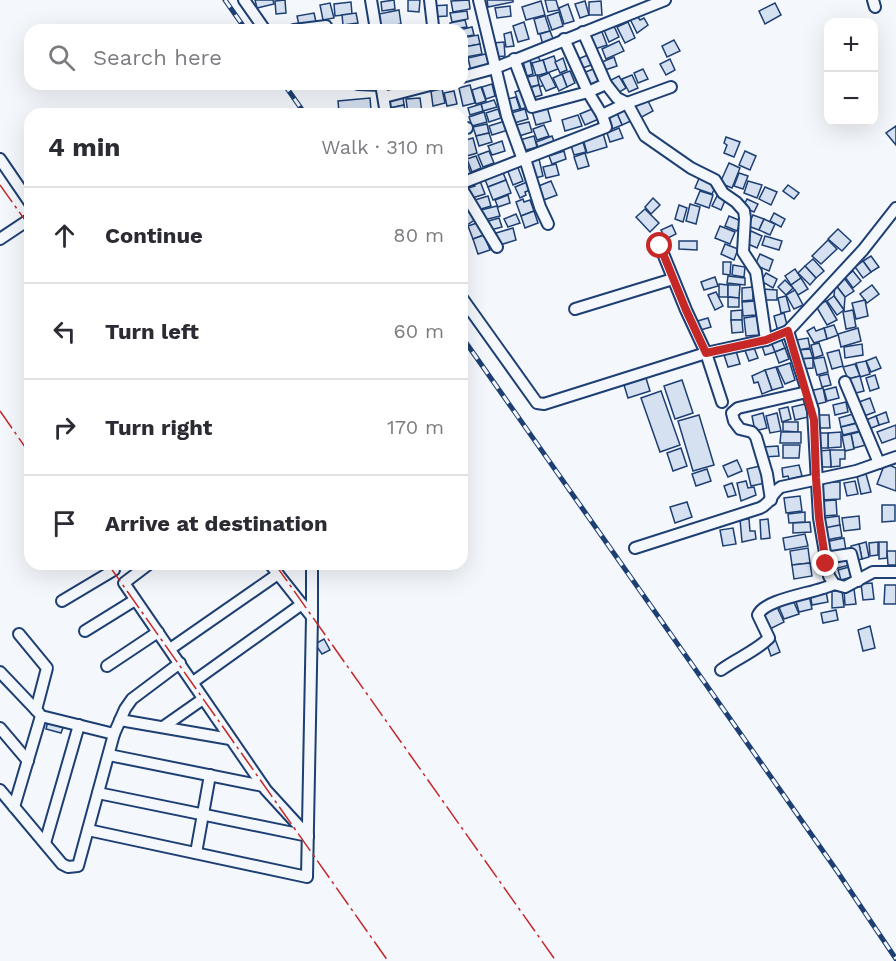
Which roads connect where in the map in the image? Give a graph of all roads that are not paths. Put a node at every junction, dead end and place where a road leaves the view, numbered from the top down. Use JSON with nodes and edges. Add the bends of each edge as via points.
{"nodes":[{"id":1,"x":244,"y":0,"type":"edge"},
{"id":2,"x":371,"y":0,"type":"edge"},
{"id":3,"x":430,"y":0,"type":"edge"},
{"id":4,"x":479,"y":0,"type":"edge"},
{"id":5,"x":665,"y":0,"type":"edge"},
{"id":6,"x":640,"y":5,"type":"edge"},
{"id":7,"x":261,"y":24,"type":"edge"},
{"id":8,"x":375,"y":24,"type":"edge"},
{"id":9,"x":433,"y":24,"type":"edge"},
{"id":10,"x":584,"y":32,"type":"junction"},
{"id":11,"x":564,"y":39,"type":"junction"},
{"id":12,"x":514,"y":59,"type":"junction"},
{"id":13,"x":495,"y":68,"type":"junction"},
{"id":14,"x":468,"y":75,"type":"edge"},
{"id":15,"x":606,"y":84,"type":"junction"},
{"id":16,"x":671,"y":87,"type":"dead end"},
{"id":17,"x":382,"y":90,"type":"edge"},
{"id":18,"x":411,"y":90,"type":"edge"},
{"id":19,"x":588,"y":92,"type":"junction"},
{"id":20,"x":384,"y":97,"type":"junction"},
{"id":21,"x":627,"y":103,"type":"junction"},
{"id":22,"x":385,"y":108,"type":"edge"},
{"id":23,"x":602,"y":115,"type":"junction"},
{"id":24,"x":0,"y":159,"type":"edge"},
{"id":25,"x":524,"y":160,"type":"junction"},
{"id":26,"x":468,"y":181,"type":"edge"},
{"id":27,"x":24,"y":194,"type":"edge"},
{"id":28,"x":468,"y":199,"type":"edge"},
{"id":29,"x":896,"y":208,"type":"edge"},
{"id":30,"x":24,"y":223,"type":"edge"},
{"id":31,"x":548,"y":225,"type":"dead end"},
{"id":32,"x":0,"y":240,"type":"edge"},
{"id":33,"x":660,"y":246,"type":"dead end"},
{"id":34,"x":497,"y":247,"type":"dead end"},
{"id":35,"x":673,"y":279,"type":"junction"},
{"id":36,"x":468,"y":306,"type":"edge"},
{"id":37,"x":575,"y":309,"type":"dead end"},
{"id":38,"x":788,"y":331,"type":"junction"},
{"id":39,"x":766,"y":340,"type":"junction"},
{"id":40,"x":706,"y":353,"type":"junction"},
{"id":41,"x":845,"y":382,"type":"dead end"},
{"id":42,"x":807,"y":392,"type":"junction"},
{"id":43,"x":722,"y":402,"type":"dead end"},
{"id":44,"x":896,"y":457,"type":"edge"},
{"id":45,"x":879,"y":463,"type":"junction"},
{"id":46,"x":816,"y":478,"type":"junction"},
{"id":47,"x":771,"y":501,"type":"junction"},
{"id":48,"x":635,"y":548,"type":"dead end"},
{"id":49,"x":825,"y":558,"type":"junction"},
{"id":50,"x":108,"y":570,"type":"edge"},
{"id":51,"x":114,"y":570,"type":"edge"},
{"id":52,"x":142,"y":570,"type":"edge"},
{"id":53,"x":275,"y":570,"type":"edge"},
{"id":54,"x":312,"y":570,"type":"edge"},
{"id":55,"x":896,"y":572,"type":"edge"},
{"id":56,"x":278,"y":574,"type":"junction"},
{"id":57,"x":858,"y":581,"type":"junction"},
{"id":58,"x":124,"y":584,"type":"junction"},
{"id":59,"x":834,"y":584,"type":"junction"},
{"id":60,"x":135,"y":600,"type":"junction"},
{"id":61,"x":62,"y":601,"type":"dead end"},
{"id":62,"x":302,"y":604,"type":"junction"},
{"id":63,"x":312,"y":617,"type":"junction"},
{"id":64,"x":85,"y":631,"type":"dead end"},
{"id":65,"x":158,"y":632,"type":"junction"},
{"id":66,"x":19,"y":634,"type":"dead end"},
{"id":67,"x":170,"y":649,"type":"junction"},
{"id":68,"x":180,"y":663,"type":"junction"},
{"id":69,"x":107,"y":666,"type":"dead end"},
{"id":70,"x":721,"y":670,"type":"dead end"},
{"id":71,"x":0,"y":672,"type":"edge"},
{"id":72,"x":193,"y":682,"type":"junction"},
{"id":73,"x":203,"y":699,"type":"junction"},
{"id":74,"x":39,"y":713,"type":"junction"},
{"id":75,"x":120,"y":720,"type":"junction"},
{"id":76,"x":79,"y":725,"type":"junction"},
{"id":77,"x":163,"y":727,"type":"junction"},
{"id":78,"x":0,"y":728,"type":"edge"},
{"id":79,"x":114,"y":734,"type":"junction"},
{"id":80,"x":230,"y":739,"type":"junction"},
{"id":81,"x":109,"y":754,"type":"junction"},
{"id":82,"x":28,"y":761,"type":"junction"},
{"id":83,"x":210,"y":775,"type":"junction"},
{"id":84,"x":263,"y":786,"type":"junction"},
{"id":85,"x":0,"y":790,"type":"edge"},
{"id":86,"x":98,"y":793,"type":"junction"},
{"id":87,"x":14,"y":807,"type":"junction"},
{"id":88,"x":203,"y":814,"type":"junction"},
{"id":89,"x":88,"y":830,"type":"junction"},
{"id":90,"x":308,"y":836,"type":"junction"},
{"id":91,"x":45,"y":843,"type":"junction"},
{"id":92,"x":196,"y":853,"type":"junction"}],
"edges":[{"from":1,"to":7,"type":"street"},
{"from":2,"to":8,"type":"street"},
{"from":3,"to":9,"type":"street"},
{"from":4,"to":13,"type":"street"},
{"from":5,"to":6,"type":"street"},
{"from":6,"to":10,"type":"street"},
{"from":10,"to":11,"type":"street"},
{"from":10,"to":15,"type":"street"},
{"from":11,"to":12,"type":"street"},
{"from":11,"to":19,"type":"street"},
{"from":12,"to":13,"type":"street"},
{"from":12,"to":19,"type":"street","via":[[532,107]]},
{"from":13,"to":14,"type":"street"},
{"from":13,"to":25,"type":"street"},
{"from":15,"to":19,"type":"street"},
{"from":15,"to":21,"type":"street","via":[[617,98]]},
{"from":16,"to":21,"type":"street"},
{"from":17,"to":20,"type":"street"},
{"from":18,"to":20,"type":"street"},
{"from":19,"to":23,"type":"street"},
{"from":20,"to":22,"type":"street"},
{"from":21,"to":23,"type":"street"},
{"from":21,"to":39,"type":"street","via":[[645,136],[716,180],[723,193],[744,211],[743,252],[756,272]]},
{"from":23,"to":25,"type":"street","via":[[606,128]]},
{"from":24,"to":27,"type":"street"},
{"from":25,"to":26,"type":"street"},
{"from":25,"to":31,"type":"street"},
{"from":28,"to":34,"type":"street"},
{"from":29,"to":38,"type":"street"},
{"from":30,"to":32,"type":"street"},
{"from":33,"to":35,"type":"street"},
{"from":35,"to":37,"type":"street"},
{"from":35,"to":40,"type":"street"},
{"from":36,"to":40,"type":"street","via":[[540,404]]},
{"from":38,"to":39,"type":"street"},
{"from":38,"to":42,"type":"street"},
{"from":39,"to":40,"type":"street"},
{"from":40,"to":43,"type":"street"},
{"from":41,"to":45,"type":"street"},
{"from":42,"to":46,"type":"street","via":[[814,420]]},
{"from":42,"to":47,"type":"street","via":[[732,412],[740,429],[756,436],[768,474]]},
{"from":44,"to":45,"type":"street"},
{"from":45,"to":46,"type":"street"},
{"from":46,"to":47,"type":"street","via":[[781,487]]},
{"from":46,"to":49,"type":"street"},
{"from":47,"to":48,"type":"street","via":[[760,508]]},
{"from":49,"to":57,"type":"street","via":[[851,554]]},
{"from":49,"to":59,"type":"street"},
{"from":50,"to":61,"type":"street"},
{"from":51,"to":58,"type":"street"},
{"from":52,"to":58,"type":"street"},
{"from":53,"to":56,"type":"street"},
{"from":54,"to":63,"type":"street"},
{"from":55,"to":57,"type":"street","via":[[873,572]]},
{"from":56,"to":62,"type":"street"},
{"from":56,"to":67,"type":"street"},
{"from":57,"to":59,"type":"street","via":[[845,587]]},
{"from":58,"to":60,"type":"street"},
{"from":59,"to":70,"type":"street","via":[[762,608],[758,615],[769,638]]},
{"from":60,"to":64,"type":"street"},
{"from":60,"to":65,"type":"street"},
{"from":62,"to":63,"type":"street"},
{"from":62,"to":72,"type":"street"},
{"from":63,"to":90,"type":"street"},
{"from":65,"to":67,"type":"street"},
{"from":65,"to":69,"type":"street"},
{"from":66,"to":74,"type":"street","via":[[47,668]]},
{"from":67,"to":68,"type":"street"},
{"from":68,"to":72,"type":"street"},
{"from":68,"to":75,"type":"street","via":[[132,699]]},
{"from":71,"to":74,"type":"street"},
{"from":72,"to":73,"type":"street"},
{"from":73,"to":77,"type":"street"},
{"from":73,"to":80,"type":"street"},
{"from":74,"to":76,"type":"street"},
{"from":74,"to":82,"type":"street"},
{"from":75,"to":77,"type":"street"},
{"from":75,"to":79,"type":"street"},
{"from":76,"to":79,"type":"street"},
{"from":76,"to":91,"type":"street"},
{"from":77,"to":80,"type":"street"},
{"from":78,"to":82,"type":"street"},
{"from":79,"to":81,"type":"street"},
{"from":80,"to":84,"type":"street"},
{"from":81,"to":83,"type":"street"},
{"from":81,"to":86,"type":"street"},
{"from":82,"to":87,"type":"street"},
{"from":83,"to":84,"type":"street"},
{"from":83,"to":88,"type":"street"},
{"from":84,"to":90,"type":"street"},
{"from":85,"to":87,"type":"street"},
{"from":86,"to":88,"type":"street"},
{"from":86,"to":89,"type":"street"},
{"from":87,"to":91,"type":"street"},
{"from":88,"to":90,"type":"street"},
{"from":88,"to":92,"type":"street"},
{"from":89,"to":91,"type":"street","via":[[80,861],[73,868],[63,864]]},
{"from":89,"to":92,"type":"street"},
{"from":90,"to":92,"type":"street","via":[[313,878]]}]}
